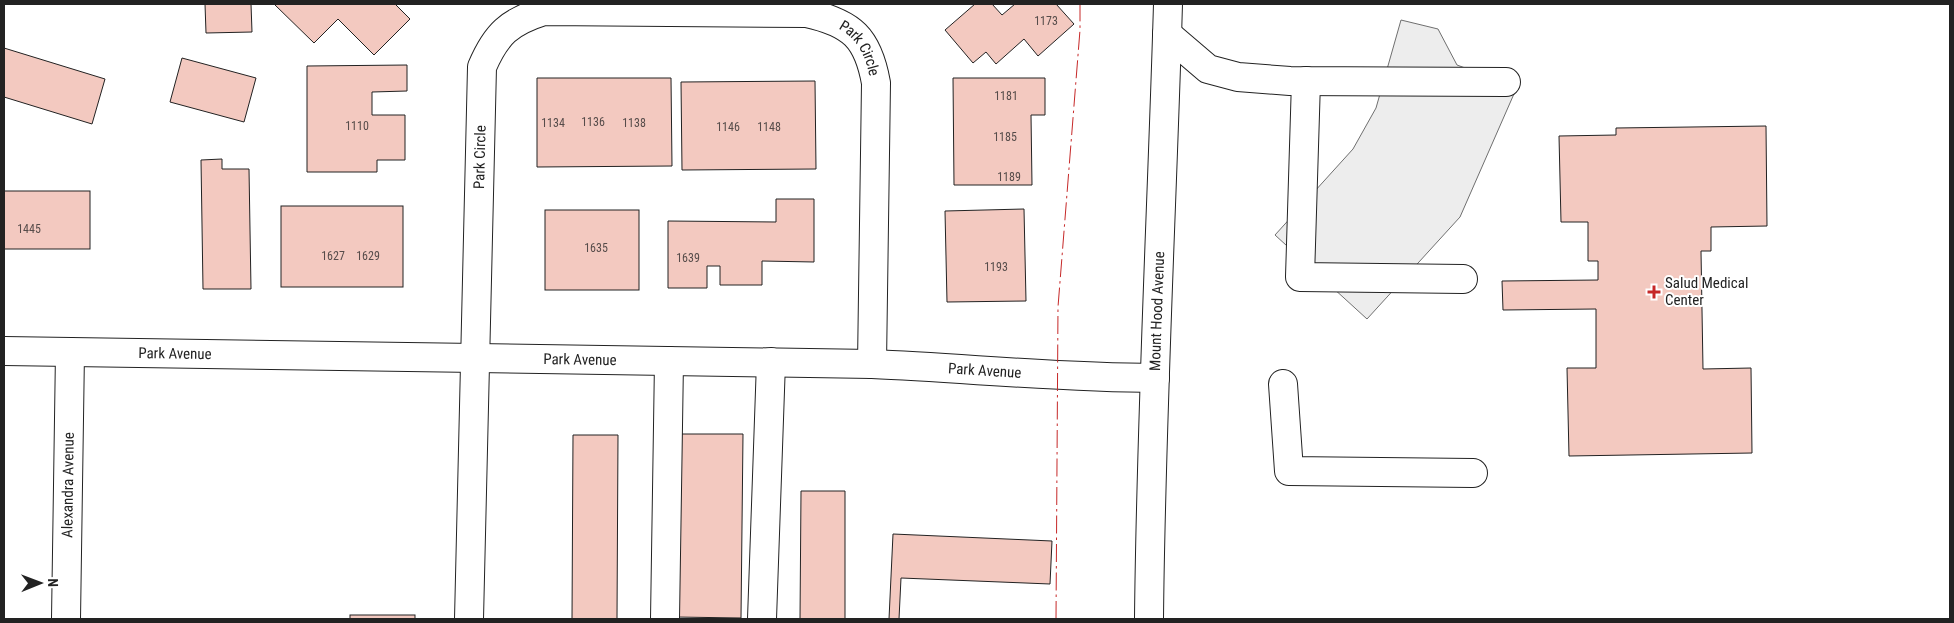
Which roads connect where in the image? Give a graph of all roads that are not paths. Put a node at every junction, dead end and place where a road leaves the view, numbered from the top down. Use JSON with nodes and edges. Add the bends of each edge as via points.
{"nodes":[{"id":1,"x":1168,"y":4,"type":"edge"},
{"id":2,"x":1167,"y":34,"type":"junction"},
{"id":3,"x":1306,"y":81,"type":"junction"},
{"id":4,"x":1506,"y":82,"type":"dead end"},
{"id":5,"x":1463,"y":279,"type":"dead end"},
{"id":6,"x":4,"y":351,"type":"edge"},
{"id":7,"x":70,"y":352,"type":"junction"},
{"id":8,"x":474,"y":358,"type":"junction"},
{"id":9,"x":669,"y":361,"type":"junction"},
{"id":10,"x":770,"y":362,"type":"junction"},
{"id":11,"x":872,"y":364,"type":"junction"},
{"id":12,"x":1155,"y":378,"type":"junction"},
{"id":13,"x":1283,"y":384,"type":"dead end"},
{"id":14,"x":1473,"y":473,"type":"dead end"},
{"id":15,"x":66,"y":619,"type":"edge"},
{"id":16,"x":469,"y":619,"type":"edge"},
{"id":17,"x":665,"y":619,"type":"edge"},
{"id":18,"x":762,"y":619,"type":"edge"},
{"id":19,"x":1149,"y":619,"type":"edge"}],
"edges":[{"from":1,"to":2,"type":"street","name":"Mount Hood Avenue"},
{"from":2,"to":3,"type":"street","via":[[1208,69],[1238,77]]},
{"from":2,"to":12,"type":"street","name":"Mount Hood Avenue"},
{"from":3,"to":4,"type":"street"},
{"from":3,"to":5,"type":"street","via":[[1300,277]]},
{"from":6,"to":7,"type":"street","name":"Park Avenue"},
{"from":7,"to":8,"type":"street","name":"Park Avenue"},
{"from":7,"to":15,"type":"street","name":"Alexandra Avenue"},
{"from":8,"to":9,"type":"street","name":"Park Avenue"},
{"from":8,"to":11,"type":"street","name":"Park Circle","via":[[482,67],[492,44],[506,28],[544,11],[807,13],[831,18],[851,30],[865,45],[872,60],[876,83]]},
{"from":8,"to":16,"type":"street","name":"Park Circle"},
{"from":9,"to":10,"type":"street","name":"Park Avenue"},
{"from":9,"to":17,"type":"street"},
{"from":10,"to":11,"type":"street","name":"Park Avenue"},
{"from":10,"to":18,"type":"street"},
{"from":11,"to":12,"type":"street","name":"Park Avenue","via":[[1092,378]]},
{"from":12,"to":19,"type":"street","name":"Mount Hood Avenue"},
{"from":13,"to":14,"type":"street","via":[[1289,470]]}]}
